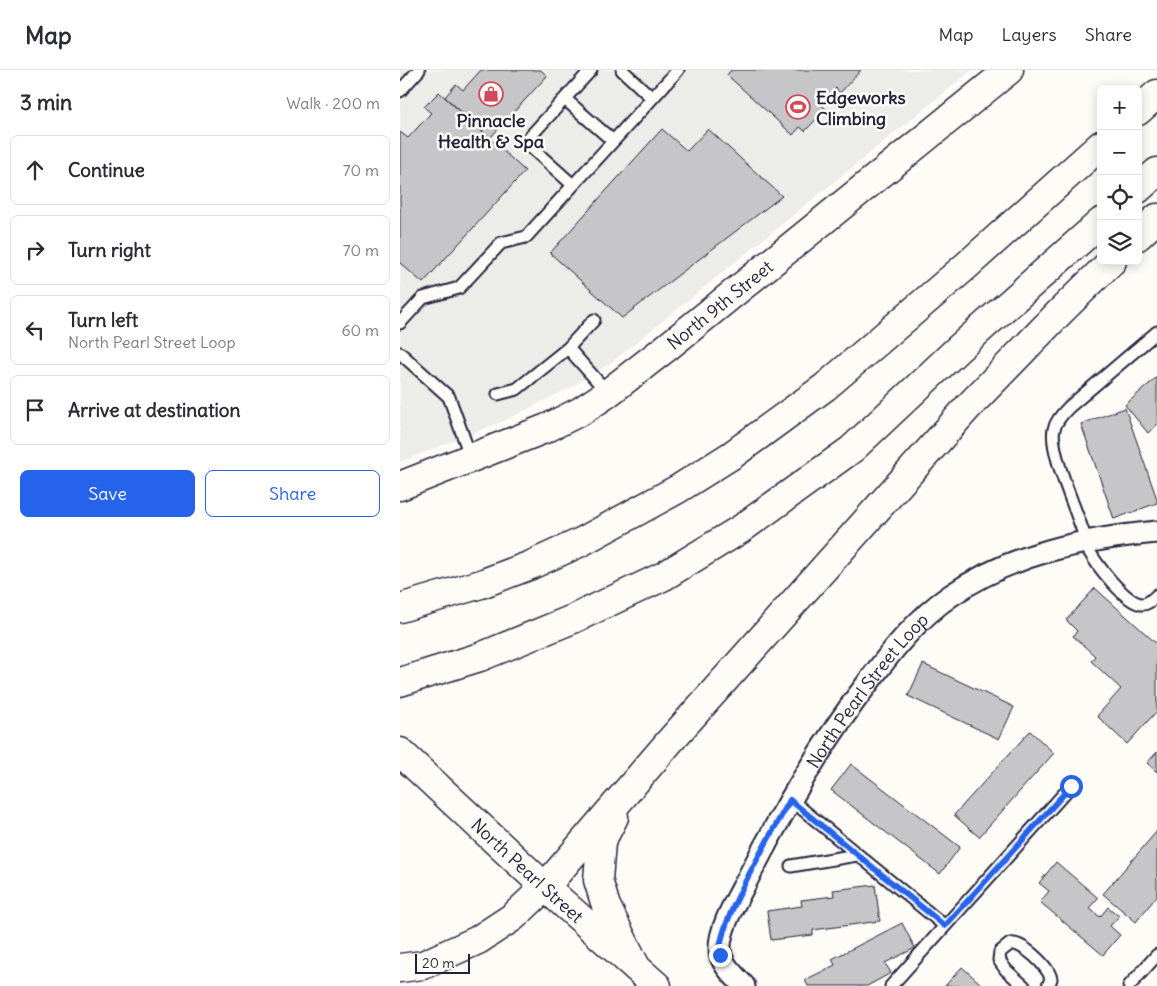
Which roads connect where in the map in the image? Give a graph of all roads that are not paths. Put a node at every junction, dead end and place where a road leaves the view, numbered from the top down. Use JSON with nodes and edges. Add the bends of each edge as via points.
{"nodes":[{"id":1,"x":419,"y":70,"type":"edge"},
{"id":2,"x":592,"y":70,"type":"edge"},
{"id":3,"x":622,"y":70,"type":"edge"},
{"id":4,"x":678,"y":70,"type":"edge"},
{"id":5,"x":1009,"y":70,"type":"edge"},
{"id":6,"x":400,"y":91,"type":"edge"},
{"id":7,"x":1157,"y":94,"type":"edge"},
{"id":8,"x":652,"y":98,"type":"junction"},
{"id":9,"x":565,"y":100,"type":"junction"},
{"id":10,"x":1142,"y":107,"type":"edge"},
{"id":11,"x":613,"y":141,"type":"junction"},
{"id":12,"x":1097,"y":149,"type":"edge"},
{"id":13,"x":1157,"y":172,"type":"edge"},
{"id":14,"x":573,"y":185,"type":"junction"},
{"id":15,"x":1142,"y":185,"type":"edge"},
{"id":16,"x":1157,"y":218,"type":"edge"},
{"id":17,"x":1097,"y":226,"type":"edge"},
{"id":18,"x":1142,"y":232,"type":"edge"},
{"id":19,"x":1108,"y":265,"type":"edge"},
{"id":20,"x":594,"y":320,"type":"dead end"},
{"id":21,"x":400,"y":323,"type":"edge"},
{"id":22,"x":1157,"y":332,"type":"edge"},
{"id":23,"x":568,"y":348,"type":"junction"},
{"id":24,"x":400,"y":354,"type":"edge"},
{"id":25,"x":498,"y":394,"type":"dead end"},
{"id":26,"x":608,"y":394,"type":"junction"},
{"id":27,"x":471,"y":458,"type":"junction"},
{"id":28,"x":400,"y":486,"type":"edge"},
{"id":29,"x":1157,"y":532,"type":"edge"},
{"id":30,"x":1087,"y":541,"type":"junction"},
{"id":31,"x":1157,"y":595,"type":"edge"},
{"id":32,"x":400,"y":608,"type":"edge"},
{"id":33,"x":400,"y":682,"type":"edge"},
{"id":34,"x":400,"y":752,"type":"edge"},
{"id":35,"x":1071,"y":786,"type":"dead end"},
{"id":36,"x":626,"y":792,"type":"junction"},
{"id":37,"x":790,"y":800,"type":"junction"},
{"id":38,"x":858,"y":854,"type":"junction"},
{"id":39,"x":791,"y":866,"type":"dead end"},
{"id":40,"x":544,"y":887,"type":"junction"},
{"id":41,"x":945,"y":926,"type":"junction"},
{"id":42,"x":1157,"y":955,"type":"edge"},
{"id":43,"x":636,"y":967,"type":"junction"},
{"id":44,"x":400,"y":968,"type":"edge"},
{"id":45,"x":657,"y":986,"type":"edge"},
{"id":46,"x":744,"y":986,"type":"edge"},
{"id":47,"x":891,"y":986,"type":"edge"},
{"id":48,"x":1024,"y":986,"type":"edge"},
{"id":49,"x":1048,"y":986,"type":"edge"},
{"id":50,"x":1128,"y":986,"type":"edge"}],
"edges":[{"from":1,"to":6,"type":"lane"},
{"from":2,"to":9,"type":"lane"},
{"from":3,"to":8,"type":"lane"},
{"from":4,"to":8,"type":"lane"},
{"from":5,"to":26,"type":"main road","name":"North 9th Street"},
{"from":7,"to":10,"type":"main road"},
{"from":8,"to":11,"type":"lane"},
{"from":9,"to":11,"type":"lane"},
{"from":9,"to":14,"type":"lane","via":[[526,142]]},
{"from":11,"to":14,"type":"lane"},
{"from":12,"to":32,"type":"main road","via":[[840,375],[732,455],[678,489],[581,542],[481,584]]},
{"from":13,"to":15,"type":"main road"},
{"from":14,"to":21,"type":"lane","via":[[526,237],[501,243],[459,288],[422,298]]},
{"from":16,"to":18,"type":"main road"},
{"from":17,"to":33,"type":"main road","via":[[852,448],[741,529],[664,576],[573,619],[480,657]]},
{"from":19,"to":36,"type":"main road","via":[[968,407]]},
{"from":20,"to":23,"type":"lane"},
{"from":22,"to":30,"type":"lane","via":[[1069,407],[1054,429],[1058,461]]},
{"from":23,"to":25,"type":"lane","via":[[517,390]]},
{"from":23,"to":26,"type":"lane"},
{"from":24,"to":27,"type":"lane","via":[[449,398]]},
{"from":26,"to":27,"type":"main road","name":"North 9th Street","via":[[547,428]]},
{"from":27,"to":28,"type":"main road","name":"North 9th Street"},
{"from":29,"to":30,"type":"street","name":"North Pearl Street Loop"},
{"from":30,"to":31,"type":"lane","via":[[1089,551],[1102,570],[1126,595],[1141,604]]},
{"from":30,"to":37,"type":"street","name":"North Pearl Street Loop","via":[[1057,547],[998,568],[929,612],[886,658],[858,695]]},
{"from":34,"to":40,"type":"main road","name":"North Pearl Street"},
{"from":35,"to":41,"type":"lane"},
{"from":36,"to":40,"type":"main road"},
{"from":36,"to":43,"type":"main road","via":[[601,842],[598,880],[606,906]]},
{"from":37,"to":38,"type":"lane"},
{"from":37,"to":46,"type":"street","name":"North Pearl Street Loop","via":[[721,938],[722,958]]},
{"from":38,"to":39,"type":"lane"},
{"from":38,"to":41,"type":"lane"},
{"from":40,"to":43,"type":"main road","name":"North Pearl Street"},
{"from":40,"to":44,"type":"main road","via":[[513,917],[478,940],[423,965]]},
{"from":41,"to":47,"type":"lane"},
{"from":42,"to":50,"type":"lane"},
{"from":43,"to":45,"type":"main road","name":"North Pearl Street"},
{"from":48,"to":49,"type":"lane","via":[[999,960],[1000,952],[1010,944],[1020,945],[1046,967],[1051,979]]}]}
